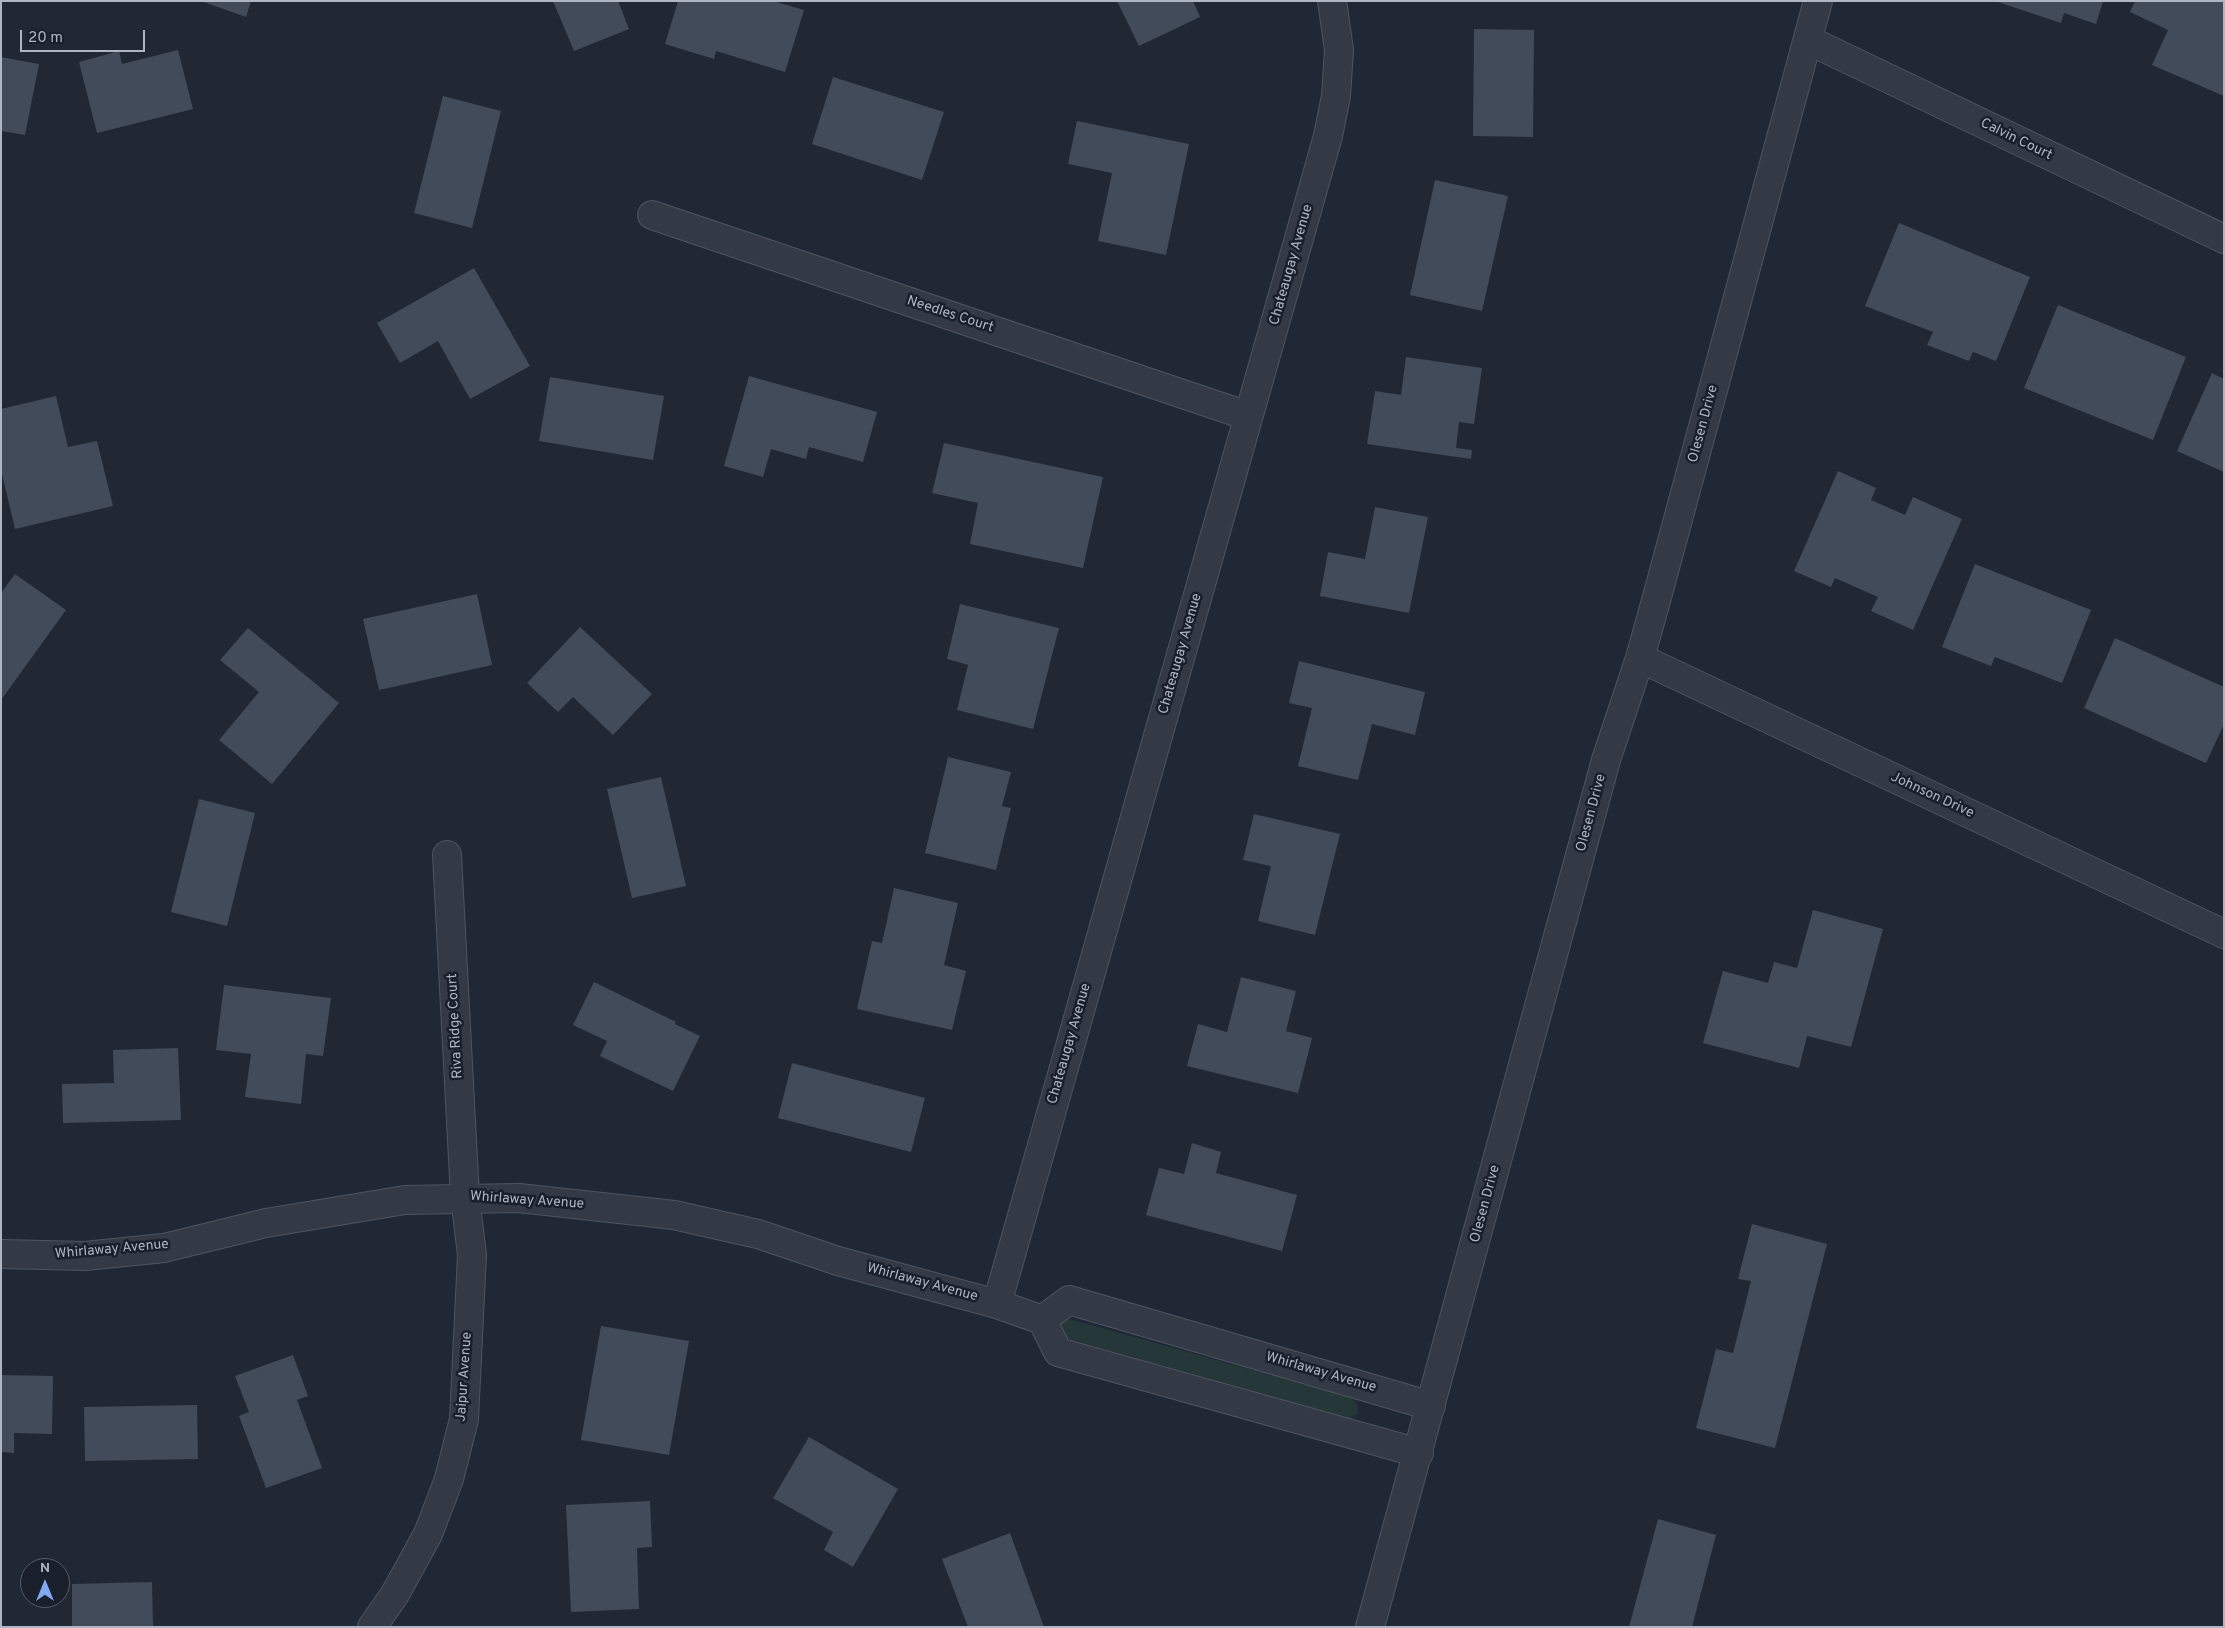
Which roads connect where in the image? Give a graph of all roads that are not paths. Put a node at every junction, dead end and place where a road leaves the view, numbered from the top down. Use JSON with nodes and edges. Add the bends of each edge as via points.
{"nodes":[{"id":1,"x":1332,"y":1,"type":"edge"},
{"id":2,"x":1818,"y":1,"type":"edge"},
{"id":3,"x":1808,"y":40,"type":"junction"},
{"id":4,"x":652,"y":215,"type":"dead end"},
{"id":5,"x":2224,"y":239,"type":"edge"},
{"id":6,"x":1248,"y":416,"type":"junction"},
{"id":7,"x":1640,"y":658,"type":"junction"},
{"id":8,"x":447,"y":855,"type":"dead end"},
{"id":9,"x":2224,"y":934,"type":"edge"},
{"id":10,"x":465,"y":1197,"type":"junction"},
{"id":11,"x":1,"y":1254,"type":"edge"},
{"id":12,"x":997,"y":1304,"type":"junction"},
{"id":13,"x":1042,"y":1320,"type":"junction"},
{"id":14,"x":1431,"y":1406,"type":"junction"},
{"id":15,"x":1419,"y":1453,"type":"junction"},
{"id":16,"x":372,"y":1627,"type":"edge"},
{"id":17,"x":1370,"y":1627,"type":"edge"}],
"edges":[{"from":1,"to":6,"type":"street","name":"Chateaugay Avenue","via":[[1339,50],[1330,128]]},
{"from":2,"to":3,"type":"street","name":"Olesen Drive"},
{"from":3,"to":5,"type":"street","name":"Calvin Court"},
{"from":3,"to":7,"type":"street","name":"Olesen Drive"},
{"from":4,"to":6,"type":"street","name":"Needles Court"},
{"from":6,"to":12,"type":"street","name":"Chateaugay Avenue"},
{"from":7,"to":9,"type":"street","name":"Johnson Drive"},
{"from":7,"to":14,"type":"street","name":"Olesen Drive","via":[[1606,760]]},
{"from":8,"to":10,"type":"street","name":"Riva Ridge Court"},
{"from":10,"to":11,"type":"street","name":"Whirlaway Avenue","via":[[405,1200],[275,1222],[164,1248],[86,1256]]},
{"from":10,"to":12,"type":"street","name":"Whirlaway Avenue","via":[[519,1198],[674,1215],[758,1234]]},
{"from":10,"to":16,"type":"street","name":"Jaipur Avenue","via":[[472,1272],[464,1419],[449,1479],[428,1534],[395,1594]]},
{"from":12,"to":13,"type":"street","name":"Whirlaway Avenue"},
{"from":13,"to":14,"type":"street","name":"Whirlaway Avenue","via":[[1069,1300]]},
{"from":13,"to":15,"type":"street","via":[[1058,1352]]},
{"from":14,"to":15,"type":"street","name":"Olesen Drive"},
{"from":15,"to":17,"type":"street","name":"Olesen Drive"}]}
